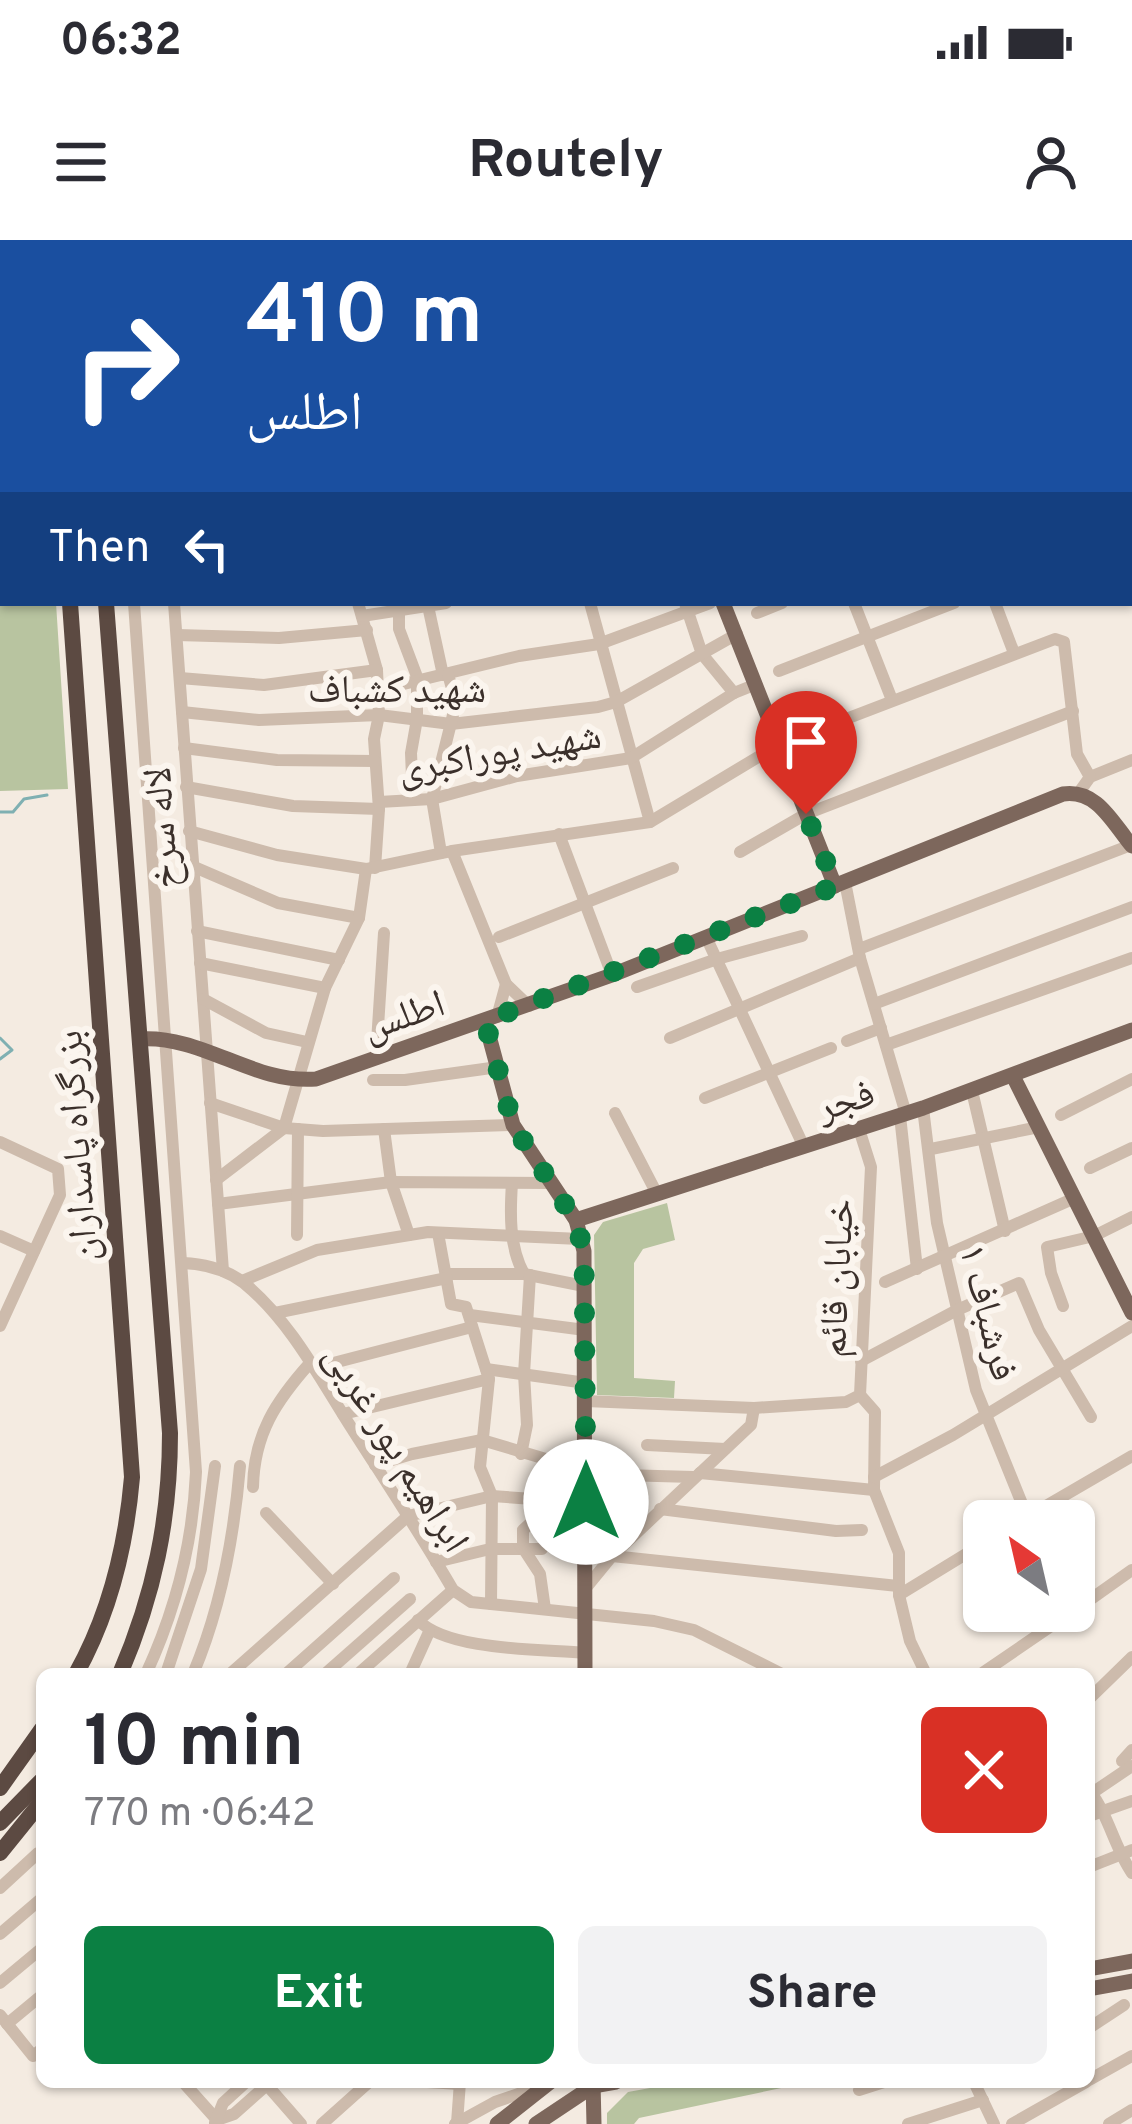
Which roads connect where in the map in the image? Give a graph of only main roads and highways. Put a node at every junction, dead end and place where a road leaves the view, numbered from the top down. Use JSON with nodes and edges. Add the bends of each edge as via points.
{"nodes":[{"id":1,"x":70,"y":606,"type":"edge"},
{"id":2,"x":106,"y":606,"type":"edge"},
{"id":3,"x":724,"y":606,"type":"edge"},
{"id":4,"x":1131,"y":846,"type":"edge"},
{"id":5,"x":840,"y":884,"type":"junction"},
{"id":6,"x":491,"y":1019,"type":"junction"},
{"id":7,"x":1132,"y":1030,"type":"edge"},
{"id":8,"x":140,"y":1039,"type":"junction"},
{"id":9,"x":1013,"y":1076,"type":"junction"},
{"id":10,"x":575,"y":1220,"type":"junction"},
{"id":11,"x":1132,"y":1313,"type":"edge"},
{"id":12,"x":79,"y":1668,"type":"edge"},
{"id":13,"x":122,"y":1668,"type":"edge"},
{"id":14,"x":585,"y":1668,"type":"edge"},
{"id":15,"x":36,"y":1733,"type":"edge"},
{"id":16,"x":36,"y":1736,"type":"edge"},
{"id":17,"x":0,"y":1770,"type":"edge"},
{"id":18,"x":36,"y":1776,"type":"edge"},
{"id":19,"x":36,"y":1786,"type":"edge"},
{"id":20,"x":0,"y":1788,"type":"edge"},
{"id":21,"x":36,"y":1809,"type":"edge"},
{"id":22,"x":0,"y":1810,"type":"edge"},
{"id":23,"x":0,"y":1823,"type":"edge"},
{"id":24,"x":0,"y":1853,"type":"edge"},
{"id":25,"x":1132,"y":1961,"type":"edge"},
{"id":26,"x":1095,"y":1968,"type":"edge"},
{"id":27,"x":1132,"y":1981,"type":"edge"},
{"id":28,"x":1095,"y":1988,"type":"edge"},
{"id":29,"x":541,"y":2088,"type":"edge"},
{"id":30,"x":587,"y":2088,"type":"edge"},
{"id":31,"x":593,"y":2088,"type":"edge"},
{"id":32,"x":497,"y":2124,"type":"edge"},
{"id":33,"x":536,"y":2124,"type":"edge"},
{"id":34,"x":594,"y":2124,"type":"edge"}],
"edges":[{"from":1,"to":12,"type":"highway","name":"بزرگراه پاسداران","via":[[132,1477],[111,1594]]},
{"from":2,"to":8,"type":"highway","name":"بزرگراه پاسداران"},
{"from":3,"to":5,"type":"main road"},
{"from":4,"to":5,"type":"main road","name":"اطلس","via":[[1085,784]]},
{"from":5,"to":6,"type":"main road","name":"اطلس"},
{"from":6,"to":8,"type":"main road","name":"اطلس","via":[[297,1080],[166,1037]]},
{"from":6,"to":10,"type":"main road","via":[[513,1125]]},
{"from":7,"to":9,"type":"main road","name":"فجر"},
{"from":8,"to":13,"type":"highway","name":"بزرگراه پاسداران","via":[[170,1486],[151,1592]]},
{"from":9,"to":10,"type":"main road","name":"فجر"},
{"from":9,"to":11,"type":"main road"},
{"from":10,"to":14,"type":"main road","via":[[585,1330]]},
{"from":15,"to":17,"type":"highway"},
{"from":16,"to":20,"type":"highway"},
{"from":18,"to":22,"type":"highway"},
{"from":19,"to":23,"type":"highway"},
{"from":21,"to":24,"type":"highway"},
{"from":25,"to":26,"type":"main road"},
{"from":27,"to":28,"type":"main road"},
{"from":29,"to":32,"type":"main road"},
{"from":30,"to":33,"type":"main road"},
{"from":31,"to":34,"type":"main road"}]}
